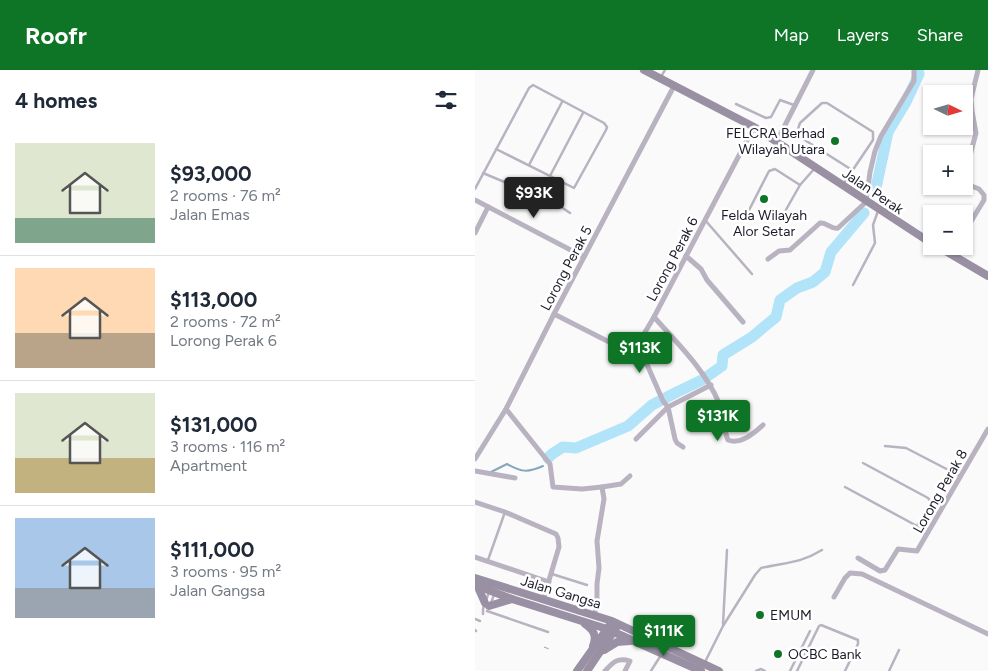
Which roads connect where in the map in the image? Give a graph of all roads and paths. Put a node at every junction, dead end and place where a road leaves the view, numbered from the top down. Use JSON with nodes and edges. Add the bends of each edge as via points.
{"nodes":[{"id":1,"x":644,"y":70,"type":"edge"},
{"id":2,"x":665,"y":70,"type":"edge"},
{"id":3,"x":813,"y":70,"type":"edge"},
{"id":4,"x":914,"y":70,"type":"edge"},
{"id":5,"x":978,"y":70,"type":"edge"},
{"id":6,"x":660,"y":79,"type":"junction"},
{"id":7,"x":674,"y":86,"type":"junction"},
{"id":8,"x":562,"y":102,"type":"junction"},
{"id":9,"x":736,"y":104,"type":"dead end"},
{"id":10,"x":795,"y":106,"type":"junction"},
{"id":11,"x":583,"y":114,"type":"junction"},
{"id":12,"x":754,"y":127,"type":"junction"},
{"id":13,"x":777,"y":141,"type":"junction"},
{"id":14,"x":973,"y":145,"type":"edge"},
{"id":15,"x":496,"y":149,"type":"junction"},
{"id":16,"x":529,"y":165,"type":"junction"},
{"id":17,"x":816,"y":167,"type":"junction"},
{"id":18,"x":852,"y":170,"type":"junction"},
{"id":19,"x":483,"y":173,"type":"junction"},
{"id":20,"x":550,"y":176,"type":"junction"},
{"id":21,"x":801,"y":185,"type":"junction"},
{"id":22,"x":842,"y":185,"type":"junction"},
{"id":23,"x":973,"y":187,"type":"edge"},
{"id":24,"x":475,"y":189,"type":"edge"},
{"id":25,"x":475,"y":200,"type":"edge"},
{"id":26,"x":866,"y":202,"type":"junction"},
{"id":27,"x":488,"y":207,"type":"junction"},
{"id":28,"x":878,"y":210,"type":"junction"},
{"id":29,"x":570,"y":213,"type":"dead end"},
{"id":30,"x":783,"y":216,"type":"dead end"},
{"id":31,"x":973,"y":218,"type":"edge"},
{"id":32,"x":705,"y":220,"type":"junction"},
{"id":33,"x":744,"y":220,"type":"dead end"},
{"id":34,"x":475,"y":233,"type":"edge"},
{"id":35,"x":923,"y":238,"type":"edge"},
{"id":36,"x":953,"y":255,"type":"edge"},
{"id":37,"x":687,"y":256,"type":"junction"},
{"id":38,"x":584,"y":257,"type":"junction"},
{"id":39,"x":768,"y":259,"type":"dead end"},
{"id":40,"x":752,"y":274,"type":"dead end"},
{"id":41,"x":988,"y":276,"type":"edge"},
{"id":42,"x":853,"y":285,"type":"dead end"},
{"id":43,"x":554,"y":314,"type":"junction"},
{"id":44,"x":654,"y":317,"type":"junction"},
{"id":45,"x":743,"y":322,"type":"dead end"},
{"id":46,"x":638,"y":344,"type":"junction"},
{"id":47,"x":711,"y":385,"type":"junction"},
{"id":48,"x":668,"y":407,"type":"junction"},
{"id":49,"x":506,"y":409,"type":"junction"},
{"id":50,"x":763,"y":425,"type":"dead end"},
{"id":51,"x":988,"y":429,"type":"edge"},
{"id":52,"x":636,"y":439,"type":"dead end"},
{"id":53,"x":885,"y":446,"type":"dead end"},
{"id":54,"x":683,"y":447,"type":"dead end"},
{"id":55,"x":475,"y":459,"type":"edge"},
{"id":56,"x":863,"y":463,"type":"dead end"},
{"id":57,"x":475,"y":471,"type":"edge"},
{"id":58,"x":630,"y":476,"type":"dead end"},
{"id":59,"x":961,"y":476,"type":"junction"},
{"id":60,"x":515,"y":478,"type":"dead end"},
{"id":61,"x":602,"y":487,"type":"junction"},
{"id":62,"x":845,"y":487,"type":"dead end"},
{"id":63,"x":475,"y":502,"type":"edge"},
{"id":64,"x":505,"y":512,"type":"junction"},
{"id":65,"x":917,"y":526,"type":"junction"},
{"id":66,"x":926,"y":537,"type":"junction"},
{"id":67,"x":727,"y":550,"type":"dead end"},
{"id":68,"x":822,"y":550,"type":"dead end"},
{"id":69,"x":475,"y":557,"type":"edge"},
{"id":70,"x":858,"y":558,"type":"dead end"},
{"id":71,"x":488,"y":562,"type":"junction"},
{"id":72,"x":552,"y":574,"type":"junction"},
{"id":73,"x":549,"y":582,"type":"junction"},
{"id":74,"x":476,"y":583,"type":"edge"},
{"id":75,"x":587,"y":585,"type":"dead end"},
{"id":76,"x":494,"y":588,"type":"junction"},
{"id":77,"x":834,"y":597,"type":"dead end"},
{"id":78,"x":512,"y":599,"type":"junction"},
{"id":79,"x":543,"y":600,"type":"junction"},
{"id":80,"x":487,"y":607,"type":"junction"},
{"id":81,"x":594,"y":615,"type":"junction"},
{"id":82,"x":475,"y":619,"type":"edge"},
{"id":83,"x":480,"y":621,"type":"dead end"},
{"id":84,"x":582,"y":621,"type":"junction"},
{"id":85,"x":615,"y":623,"type":"junction"},
{"id":86,"x":723,"y":626,"type":"junction"},
{"id":87,"x":810,"y":630,"type":"dead end"},
{"id":88,"x":610,"y":631,"type":"junction"},
{"id":89,"x":547,"y":632,"type":"dead end"},
{"id":90,"x":988,"y":634,"type":"edge"},
{"id":91,"x":632,"y":640,"type":"junction"},
{"id":92,"x":544,"y":647,"type":"dead end"},
{"id":93,"x":549,"y":649,"type":"dead end"},
{"id":94,"x":899,"y":650,"type":"dead end"},
{"id":95,"x":595,"y":653,"type":"junction"},
{"id":96,"x":662,"y":654,"type":"junction"},
{"id":97,"x":703,"y":667,"type":"edge"},
{"id":98,"x":577,"y":671,"type":"edge"},
{"id":99,"x":587,"y":671,"type":"edge"},
{"id":100,"x":605,"y":671,"type":"edge"},
{"id":101,"x":625,"y":671,"type":"edge"},
{"id":102,"x":652,"y":671,"type":"edge"},
{"id":103,"x":719,"y":671,"type":"edge"},
{"id":104,"x":756,"y":671,"type":"edge"},
{"id":105,"x":765,"y":671,"type":"edge"},
{"id":106,"x":790,"y":671,"type":"edge"},
{"id":107,"x":797,"y":671,"type":"edge"},
{"id":108,"x":845,"y":671,"type":"edge"},
{"id":109,"x":889,"y":671,"type":"edge"}],
"edges":[{"from":1,"to":6,"type":"main road","name":"Jalan Perak"},
{"from":2,"to":6,"type":"lane"},
{"from":3,"to":10,"type":"street"},
{"from":4,"to":26,"type":"street","via":[[913,81],[875,151]]},
{"from":5,"to":14,"type":"street","via":[[971,99],[976,133]]},
{"from":6,"to":7,"type":"main road","name":"Jalan Perak"},
{"from":7,"to":12,"type":"main road","name":"Jalan Perak"},
{"from":7,"to":38,"type":"street","name":"Lorong Perak 5"},
{"from":8,"to":11,"type":"lane"},
{"from":8,"to":15,"type":"lane","via":[[533,85]]},
{"from":8,"to":16,"type":"lane"},
{"from":9,"to":10,"type":"lane","via":[[766,118],[771,117],[780,100]]},
{"from":10,"to":13,"type":"street"},
{"from":11,"to":20,"type":"lane"},
{"from":11,"to":20,"type":"lane","via":[[604,124],[606,130],[574,188]]},
{"from":12,"to":13,"type":"main road","name":"Jalan Perak"},
{"from":12,"to":32,"type":"street","name":"Lorong Perak 6"},
{"from":13,"to":17,"type":"main road","name":"Jalan Perak"},
{"from":15,"to":16,"type":"lane"},
{"from":15,"to":19,"type":"lane"},
{"from":16,"to":20,"type":"lane"},
{"from":17,"to":21,"type":"lane"},
{"from":17,"to":22,"type":"main road","name":"Jalan Perak"},
{"from":18,"to":18,"type":"lane","via":[[873,140],[873,132],[822,103],[800,123],[797,132]]},
{"from":18,"to":22,"type":"lane"},
{"from":19,"to":24,"type":"lane"},
{"from":19,"to":29,"type":"lane","via":[[557,204]]},
{"from":21,"to":30,"type":"lane"},
{"from":21,"to":33,"type":"lane","via":[[775,170],[769,171]]},
{"from":22,"to":26,"type":"main road","name":"Jalan Perak"},
{"from":23,"to":31,"type":"street","via":[[983,192],[984,200]]},
{"from":25,"to":27,"type":"street"},
{"from":26,"to":28,"type":"main road","name":"Jalan Perak"},
{"from":26,"to":39,"type":"street","via":[[838,228],[820,223],[790,250]]},
{"from":27,"to":34,"type":"street"},
{"from":27,"to":38,"type":"street"},
{"from":28,"to":35,"type":"main road","name":"Jalan Perak"},
{"from":28,"to":42,"type":"lane","via":[[873,225],[875,243]]},
{"from":32,"to":37,"type":"street","name":"Lorong Perak 6"},
{"from":32,"to":40,"type":"lane"},
{"from":36,"to":41,"type":"main road"},
{"from":37,"to":44,"type":"street","name":"Lorong Perak 6"},
{"from":37,"to":45,"type":"street"},
{"from":38,"to":43,"type":"street","name":"Lorong Perak 5"},
{"from":43,"to":46,"type":"street","via":[[621,348],[631,349]]},
{"from":43,"to":49,"type":"street","name":"Lorong Perak 5"},
{"from":44,"to":46,"type":"street","name":"Lorong Perak 6"},
{"from":44,"to":47,"type":"street"},
{"from":46,"to":48,"type":"street"},
{"from":47,"to":48,"type":"street"},
{"from":47,"to":50,"type":"street","via":[[722,410],[728,440],[734,442],[748,437]]},
{"from":48,"to":52,"type":"street"},
{"from":48,"to":54,"type":"street","via":[[675,439]]},
{"from":49,"to":55,"type":"street","name":"Lorong Perak 5"},
{"from":49,"to":61,"type":"street","via":[[550,464],[553,488]]},
{"from":51,"to":59,"type":"street","name":"Lorong Perak 8"},
{"from":53,"to":59,"type":"lane","via":[[906,448]]},
{"from":56,"to":65,"type":"lane","via":[[929,498],[931,505]]},
{"from":57,"to":60,"type":"street"},
{"from":58,"to":61,"type":"street","via":[[621,484]]},
{"from":59,"to":66,"type":"street","name":"Lorong Perak 8"},
{"from":61,"to":81,"type":"street","via":[[604,499],[597,541],[599,568]]},
{"from":62,"to":65,"type":"lane"},
{"from":63,"to":64,"type":"street"},
{"from":64,"to":71,"type":"lane"},
{"from":64,"to":72,"type":"street","via":[[556,534],[559,547]]},
{"from":65,"to":66,"type":"lane"},
{"from":66,"to":70,"type":"street","name":"Lorong Perak 8","via":[[917,551],[898,549],[885,570],[876,569]]},
{"from":67,"to":86,"type":"lane"},
{"from":68,"to":86,"type":"lane","via":[[792,563],[761,568]]},
{"from":69,"to":71,"type":"street"},
{"from":71,"to":73,"type":"street"},
{"from":72,"to":73,"type":"street"},
{"from":72,"to":75,"type":"lane"},
{"from":73,"to":79,"type":"street"},
{"from":74,"to":76,"type":"main road","name":"Jalan Gangsa"},
{"from":74,"to":80,"type":"main road"},
{"from":76,"to":78,"type":"main road","name":"Jalan Gangsa"},
{"from":76,"to":79,"type":"main road","name":"Jalan Gangsa"},
{"from":76,"to":80,"type":"lane"},
{"from":76,"to":80,"type":"lane"},
{"from":77,"to":90,"type":"street","via":[[850,573],[862,574]]},
{"from":78,"to":80,"type":"main road"},
{"from":78,"to":84,"type":"main road","name":"Jalan Gangsa"},
{"from":79,"to":81,"type":"main road","name":"Jalan Gangsa"},
{"from":80,"to":89,"type":"lane"},
{"from":81,"to":85,"type":"main road","name":"Jalan Gangsa"},
{"from":82,"to":83,"type":"lane"},
{"from":84,"to":88,"type":"main road","name":"Jalan Gangsa"},
{"from":84,"to":95,"type":"main road","via":[[594,633]]},
{"from":85,"to":88,"type":"main road"},
{"from":85,"to":97,"type":"main road","name":"Jalan Gangsa"},
{"from":86,"to":97,"type":"lane"},
{"from":87,"to":106,"type":"lane"},
{"from":88,"to":91,"type":"main road","name":"Jalan Gangsa"},
{"from":88,"to":95,"type":"main road"},
{"from":91,"to":95,"type":"main road","via":[[617,642]]},
{"from":91,"to":96,"type":"main road","name":"Jalan Gangsa"},
{"from":92,"to":93,"type":"path"},
{"from":94,"to":109,"type":"lane"},
{"from":95,"to":98,"type":"main road"},
{"from":95,"to":99,"type":"main road"},
{"from":96,"to":97,"type":"main road","name":"Jalan Gangsa"},
{"from":96,"to":102,"type":"lane"},
{"from":97,"to":103,"type":"main road","name":"Jalan Gangsa"},
{"from":100,"to":101,"type":"street","via":[[621,659],[630,661]]},
{"from":104,"to":105,"type":"lane"},
{"from":107,"to":108,"type":"lane","via":[[821,625],[858,640]]}]}
